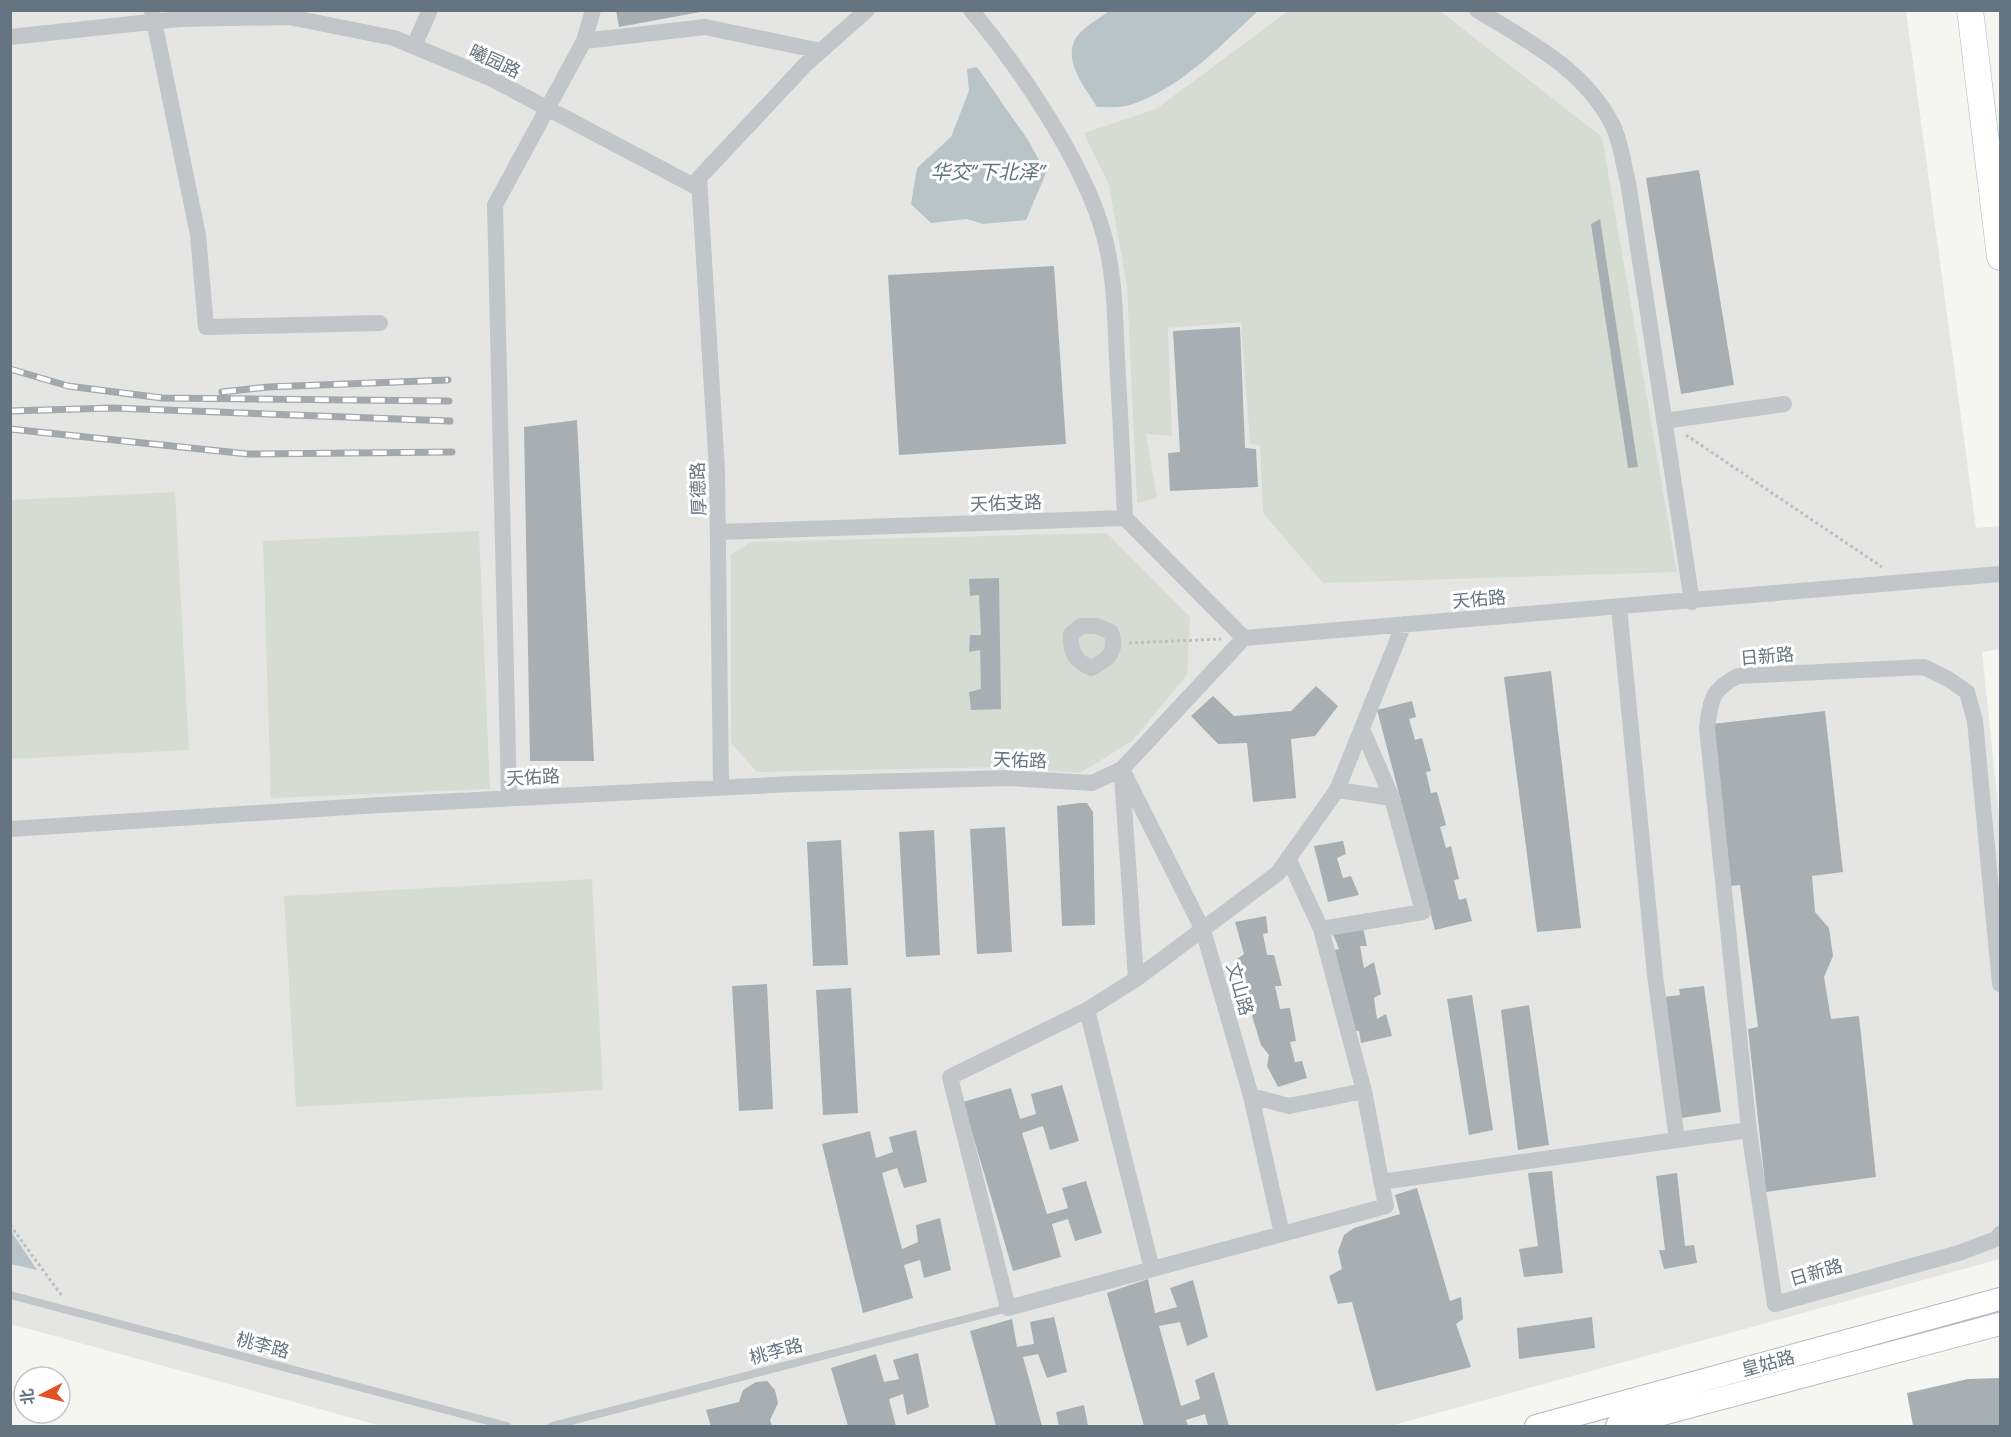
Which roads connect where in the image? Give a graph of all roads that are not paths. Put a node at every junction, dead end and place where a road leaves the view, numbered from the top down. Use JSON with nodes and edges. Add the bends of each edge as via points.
{"nodes":[{"id":1,"x":430,"y":10,"type":"edge"},
{"id":2,"x":593,"y":10,"type":"edge"},
{"id":3,"x":867,"y":10,"type":"edge"},
{"id":4,"x":971,"y":10,"type":"edge"},
{"id":5,"x":1477,"y":10,"type":"edge"},
{"id":6,"x":1970,"y":10,"type":"edge"},
{"id":7,"x":153,"y":16,"type":"edge"},
{"id":8,"x":10,"y":37,"type":"edge"},
{"id":9,"x":584,"y":41,"type":"junction"},
{"id":10,"x":414,"y":46,"type":"junction"},
{"id":11,"x":821,"y":51,"type":"junction"},
{"id":12,"x":548,"y":108,"type":"junction"},
{"id":13,"x":700,"y":189,"type":"junction"},
{"id":14,"x":2001,"y":257,"type":"edge"},
{"id":15,"x":380,"y":323,"type":"dead end"},
{"id":16,"x":1784,"y":404,"type":"dead end"},
{"id":17,"x":1664,"y":421,"type":"junction"},
{"id":18,"x":1125,"y":518,"type":"junction"},
{"id":19,"x":719,"y":532,"type":"junction"},
{"id":20,"x":2001,"y":574,"type":"edge"},
{"id":21,"x":1692,"y":602,"type":"junction"},
{"id":22,"x":1618,"y":607,"type":"junction"},
{"id":23,"x":1404,"y":624,"type":"junction"},
{"id":24,"x":1244,"y":638,"type":"junction"},
{"id":25,"x":1362,"y":729,"type":"junction"},
{"id":26,"x":1122,"y":769,"type":"junction"},
{"id":27,"x":721,"y":787,"type":"junction"},
{"id":28,"x":1337,"y":790,"type":"junction"},
{"id":29,"x":509,"y":798,"type":"junction"},
{"id":30,"x":1392,"y":798,"type":"junction"},
{"id":31,"x":10,"y":830,"type":"edge"},
{"id":32,"x":1288,"y":858,"type":"junction"},
{"id":33,"x":1321,"y":929,"type":"junction"},
{"id":34,"x":1203,"y":930,"type":"junction"},
{"id":35,"x":1136,"y":980,"type":"junction"},
{"id":36,"x":2001,"y":984,"type":"edge"},
{"id":37,"x":1087,"y":1010,"type":"junction"},
{"id":38,"x":1364,"y":1091,"type":"junction"},
{"id":39,"x":1251,"y":1096,"type":"junction"},
{"id":40,"x":1749,"y":1130,"type":"junction"},
{"id":41,"x":1677,"y":1140,"type":"junction"},
{"id":42,"x":1381,"y":1182,"type":"junction"},
{"id":43,"x":1282,"y":1234,"type":"junction"},
{"id":44,"x":2001,"y":1234,"type":"edge"},
{"id":45,"x":1152,"y":1269,"type":"junction"},
{"id":46,"x":10,"y":1295,"type":"edge"},
{"id":47,"x":2001,"y":1299,"type":"edge"},
{"id":48,"x":1008,"y":1308,"type":"junction"},
{"id":49,"x":2001,"y":1324,"type":"edge"},
{"id":50,"x":507,"y":1426,"type":"edge"},
{"id":51,"x":552,"y":1426,"type":"edge"},
{"id":52,"x":1536,"y":1426,"type":"edge"},
{"id":53,"x":1617,"y":1426,"type":"edge"}],
"edges":[{"from":1,"to":10,"type":"street"},
{"from":2,"to":9,"type":"street"},
{"from":3,"to":11,"type":"street"},
{"from":4,"to":18,"type":"street","via":[[996,39],[1047,115],[1087,189],[1104,233],[1114,304]]},
{"from":5,"to":17,"type":"street","via":[[1534,44],[1584,82],[1613,125],[1628,182]]},
{"from":6,"to":14,"type":"main road"},
{"from":7,"to":8,"type":"street","name":"曦园路"},
{"from":7,"to":10,"type":"street","name":"曦园路","via":[[290,17],[394,38]]},
{"from":7,"to":15,"type":"street","via":[[198,235],[206,327]]},
{"from":9,"to":11,"type":"street","via":[[705,27]]},
{"from":9,"to":12,"type":"street"},
{"from":10,"to":12,"type":"street","name":"曦园路"},
{"from":11,"to":13,"type":"street","via":[[699,178]]},
{"from":12,"to":13,"type":"street","name":"曦园路"},
{"from":12,"to":29,"type":"street","via":[[495,204]]},
{"from":13,"to":19,"type":"street","name":"厚德路"},
{"from":16,"to":17,"type":"street"},
{"from":17,"to":21,"type":"street"},
{"from":18,"to":19,"type":"street","name":"天佑支路"},
{"from":18,"to":24,"type":"street"},
{"from":19,"to":27,"type":"street","name":"厚德路"},
{"from":20,"to":21,"type":"street","name":"天佑路"},
{"from":21,"to":22,"type":"street","name":"天佑路"},
{"from":22,"to":23,"type":"street","name":"天佑路"},
{"from":22,"to":41,"type":"street","via":[[1655,975]]},
{"from":23,"to":24,"type":"street","name":"天佑路"},
{"from":23,"to":25,"type":"street"},
{"from":24,"to":26,"type":"street","name":"天佑路"},
{"from":25,"to":28,"type":"street"},
{"from":25,"to":30,"type":"street"},
{"from":26,"to":27,"type":"street","name":"天佑路","via":[[1092,783],[1010,778]]},
{"from":26,"to":34,"type":"street","name":"文山路"},
{"from":26,"to":35,"type":"street"},
{"from":27,"to":29,"type":"street","name":"天佑路"},
{"from":28,"to":30,"type":"street"},
{"from":28,"to":32,"type":"street"},
{"from":29,"to":31,"type":"street","name":"天佑路"},
{"from":30,"to":33,"type":"street","via":[[1423,912]]},
{"from":32,"to":33,"type":"street"},
{"from":32,"to":34,"type":"street","via":[[1278,873]]},
{"from":33,"to":38,"type":"street"},
{"from":34,"to":35,"type":"street"},
{"from":34,"to":39,"type":"street","name":"文山路"},
{"from":35,"to":37,"type":"street"},
{"from":36,"to":40,"type":"street","name":"日新路","via":[[1975,721],[1967,692],[1924,667],[1738,676],[1720,685],[1710,705],[1707,728]]},
{"from":37,"to":45,"type":"street"},
{"from":37,"to":48,"type":"street","via":[[950,1077]]},
{"from":38,"to":39,"type":"street","via":[[1288,1106]]},
{"from":38,"to":42,"type":"street"},
{"from":39,"to":43,"type":"street","name":"文山路"},
{"from":40,"to":41,"type":"street"},
{"from":40,"to":44,"type":"street","name":"日新路","via":[[1775,1304],[1959,1253]]},
{"from":41,"to":42,"type":"street"},
{"from":42,"to":43,"type":"street","via":[[1386,1206]]},
{"from":43,"to":45,"type":"street"},
{"from":45,"to":48,"type":"street"},
{"from":46,"to":50,"type":"lane","name":"桃李路"},
{"from":47,"to":52,"type":"street","name":"皇姑路"},
{"from":48,"to":51,"type":"lane","name":"桃李路"},
{"from":49,"to":53,"type":"street","name":"皇姑路"}]}
